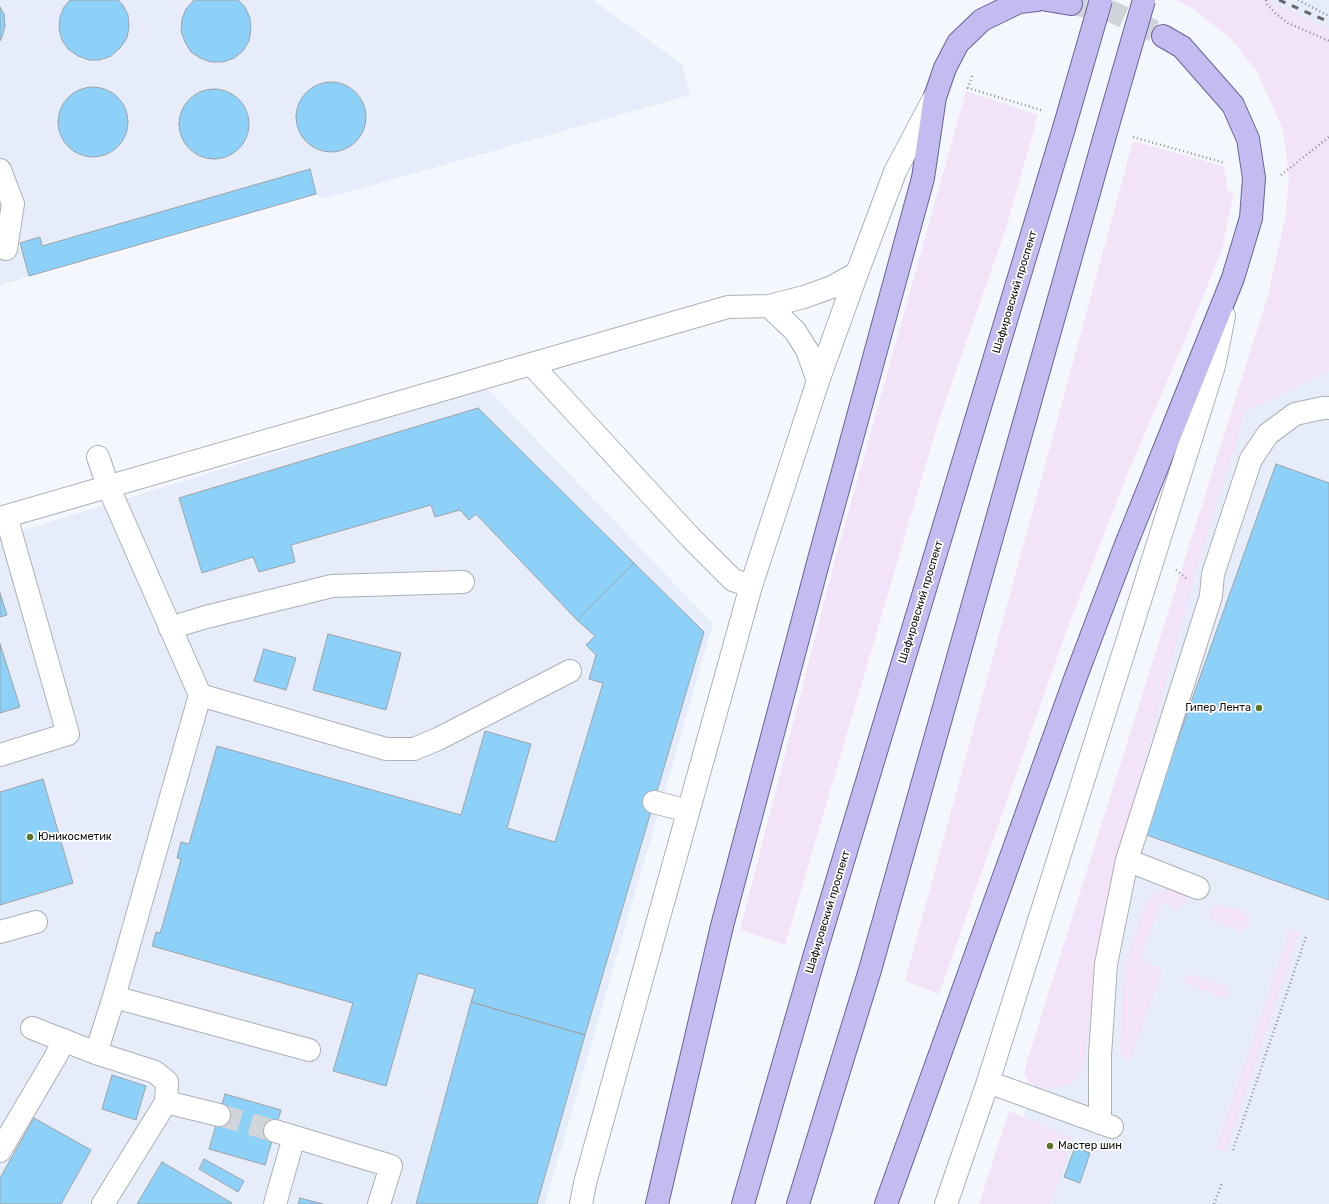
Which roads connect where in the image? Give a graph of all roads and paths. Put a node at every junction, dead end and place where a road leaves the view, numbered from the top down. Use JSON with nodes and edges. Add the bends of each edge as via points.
{"nodes":[{"id":1,"x":1037,"y":0,"type":"edge"},
{"id":2,"x":1047,"y":0,"type":"edge"},
{"id":3,"x":1101,"y":0,"type":"edge"},
{"id":4,"x":1144,"y":0,"type":"edge"},
{"id":5,"x":1266,"y":0,"type":"edge"},
{"id":6,"x":1298,"y":0,"type":"edge"},
{"id":7,"x":1071,"y":4,"type":"dead end"},
{"id":8,"x":1329,"y":16,"type":"edge"},
{"id":9,"x":1163,"y":36,"type":"tunnel mouth"},
{"id":10,"x":1329,"y":41,"type":"edge"},
{"id":11,"x":972,"y":76,"type":"dead end"},
{"id":12,"x":935,"y":97,"type":"junction"},
{"id":13,"x":1041,"y":110,"type":"dead end"},
{"id":14,"x":1133,"y":137,"type":"dead end"},
{"id":15,"x":1329,"y":137,"type":"edge"},
{"id":16,"x":1228,"y":163,"type":"dead end"},
{"id":17,"x":0,"y":170,"type":"edge"},
{"id":18,"x":1281,"y":175,"type":"dead end"},
{"id":19,"x":6,"y":249,"type":"dead end"},
{"id":20,"x":857,"y":273,"type":"junction"},
{"id":21,"x":1232,"y":278,"type":"junction"},
{"id":22,"x":769,"y":306,"type":"junction"},
{"id":23,"x":532,"y":364,"type":"junction"},
{"id":24,"x":818,"y":381,"type":"junction"},
{"id":25,"x":1329,"y":408,"type":"edge"},
{"id":26,"x":98,"y":456,"type":"dead end"},
{"id":27,"x":108,"y":486,"type":"junction"},
{"id":28,"x":3,"y":517,"type":"edge"},
{"id":29,"x":463,"y":582,"type":"dead end"},
{"id":30,"x":751,"y":586,"type":"junction"},
{"id":31,"x":170,"y":628,"type":"junction"},
{"id":32,"x":570,"y":671,"type":"dead end"},
{"id":33,"x":200,"y":696,"type":"junction"},
{"id":34,"x":0,"y":756,"type":"edge"},
{"id":35,"x":654,"y":802,"type":"dead end"},
{"id":36,"x":688,"y":811,"type":"junction"},
{"id":37,"x":1127,"y":860,"type":"junction"},
{"id":38,"x":1198,"y":888,"type":"dead end"},
{"id":39,"x":36,"y":922,"type":"dead end"},
{"id":40,"x":0,"y":932,"type":"edge"},
{"id":41,"x":1306,"y":937,"type":"dead end"},
{"id":42,"x":114,"y":997,"type":"junction"},
{"id":43,"x":32,"y":1028,"type":"dead end"},
{"id":44,"x":64,"y":1040,"type":"junction"},
{"id":45,"x":309,"y":1050,"type":"dead end"},
{"id":46,"x":96,"y":1053,"type":"junction"},
{"id":47,"x":988,"y":1082,"type":"junction"},
{"id":48,"x":166,"y":1102,"type":"junction"},
{"id":49,"x":219,"y":1115,"type":"tunnel mouth"},
{"id":50,"x":1233,"y":1150,"type":"dead end"},
{"id":51,"x":0,"y":1151,"type":"edge"},
{"id":52,"x":1222,"y":1183,"type":"dead end"},
{"id":53,"x":103,"y":1204,"type":"edge"},
{"id":54,"x":275,"y":1204,"type":"edge"},
{"id":55,"x":379,"y":1204,"type":"edge"},
{"id":56,"x":581,"y":1204,"type":"edge"},
{"id":57,"x":657,"y":1204,"type":"edge"},
{"id":58,"x":743,"y":1204,"type":"edge"},
{"id":59,"x":798,"y":1204,"type":"edge"},
{"id":60,"x":886,"y":1204,"type":"edge"},
{"id":61,"x":946,"y":1204,"type":"edge"},
{"id":62,"x":1214,"y":1204,"type":"edge"}],
"edges":[{"from":1,"to":12,"type":"main road","via":[[1019,2],[982,20],[958,43],[945,68]]},
{"from":2,"to":7,"type":"main road"},
{"from":3,"to":58,"type":"main road","name":"Шафировский проспект","bridge":true,"via":[[815,954]]},
{"from":4,"to":59,"type":"main road","bridge":true,"via":[[870,970]]},
{"from":5,"to":10,"type":"path","via":[[1274,13],[1288,23]]},
{"from":6,"to":8,"type":"path"},
{"from":9,"to":21,"type":"main road","via":[[1182,47],[1234,104],[1248,139],[1254,178],[1250,218]]},
{"from":11,"to":13,"type":"path","via":[[968,88]]},
{"from":12,"to":20,"type":"street","via":[[895,172]]},
{"from":12,"to":57,"type":"main road","via":[[923,178],[722,926]]},
{"from":14,"to":16,"type":"path"},
{"from":15,"to":18,"type":"path"},
{"from":17,"to":19,"type":"street","via":[[13,204]]},
{"from":20,"to":22,"type":"street","via":[[832,287]]},
{"from":20,"to":24,"type":"street"},
{"from":21,"to":47,"type":"street","via":[[1214,366]]},
{"from":21,"to":60,"type":"main road","via":[[1074,679]]},
{"from":22,"to":23,"type":"street","via":[[728,307]]},
{"from":22,"to":24,"type":"street","via":[[795,331],[807,350]]},
{"from":23,"to":27,"type":"street"},
{"from":23,"to":30,"type":"street","via":[[691,538],[733,580]]},
{"from":24,"to":30,"type":"street"},
{"from":25,"to":37,"type":"street","via":[[1295,414],[1268,434],[1252,459],[1213,574],[1211,596]]},
{"from":26,"to":27,"type":"street"},
{"from":27,"to":28,"type":"street"},
{"from":27,"to":31,"type":"street"},
{"from":28,"to":34,"type":"street","via":[[68,734]]},
{"from":29,"to":31,"type":"street","via":[[332,586]]},
{"from":30,"to":36,"type":"street"},
{"from":31,"to":33,"type":"street"},
{"from":32,"to":33,"type":"street","via":[[414,749],[386,749]]},
{"from":33,"to":42,"type":"street"},
{"from":35,"to":36,"type":"street"},
{"from":36,"to":56,"type":"street"},
{"from":37,"to":38,"type":"street"},
{"from":37,"to":47,"type":"street","via":[[1106,964],[1100,1055],[1107,1125]]},
{"from":39,"to":40,"type":"street"},
{"from":41,"to":50,"type":"path"},
{"from":42,"to":45,"type":"street"},
{"from":42,"to":46,"type":"street"},
{"from":43,"to":44,"type":"street"},
{"from":44,"to":46,"type":"street"},
{"from":44,"to":51,"type":"street"},
{"from":46,"to":48,"type":"street","via":[[155,1072],[167,1082]]},
{"from":47,"to":61,"type":"street"},
{"from":48,"to":49,"type":"street"},
{"from":48,"to":53,"type":"street"},
{"from":52,"to":62,"type":"path"},
{"from":54,"to":55,"type":"street","via":[[284,1134],[391,1166]]}]}
